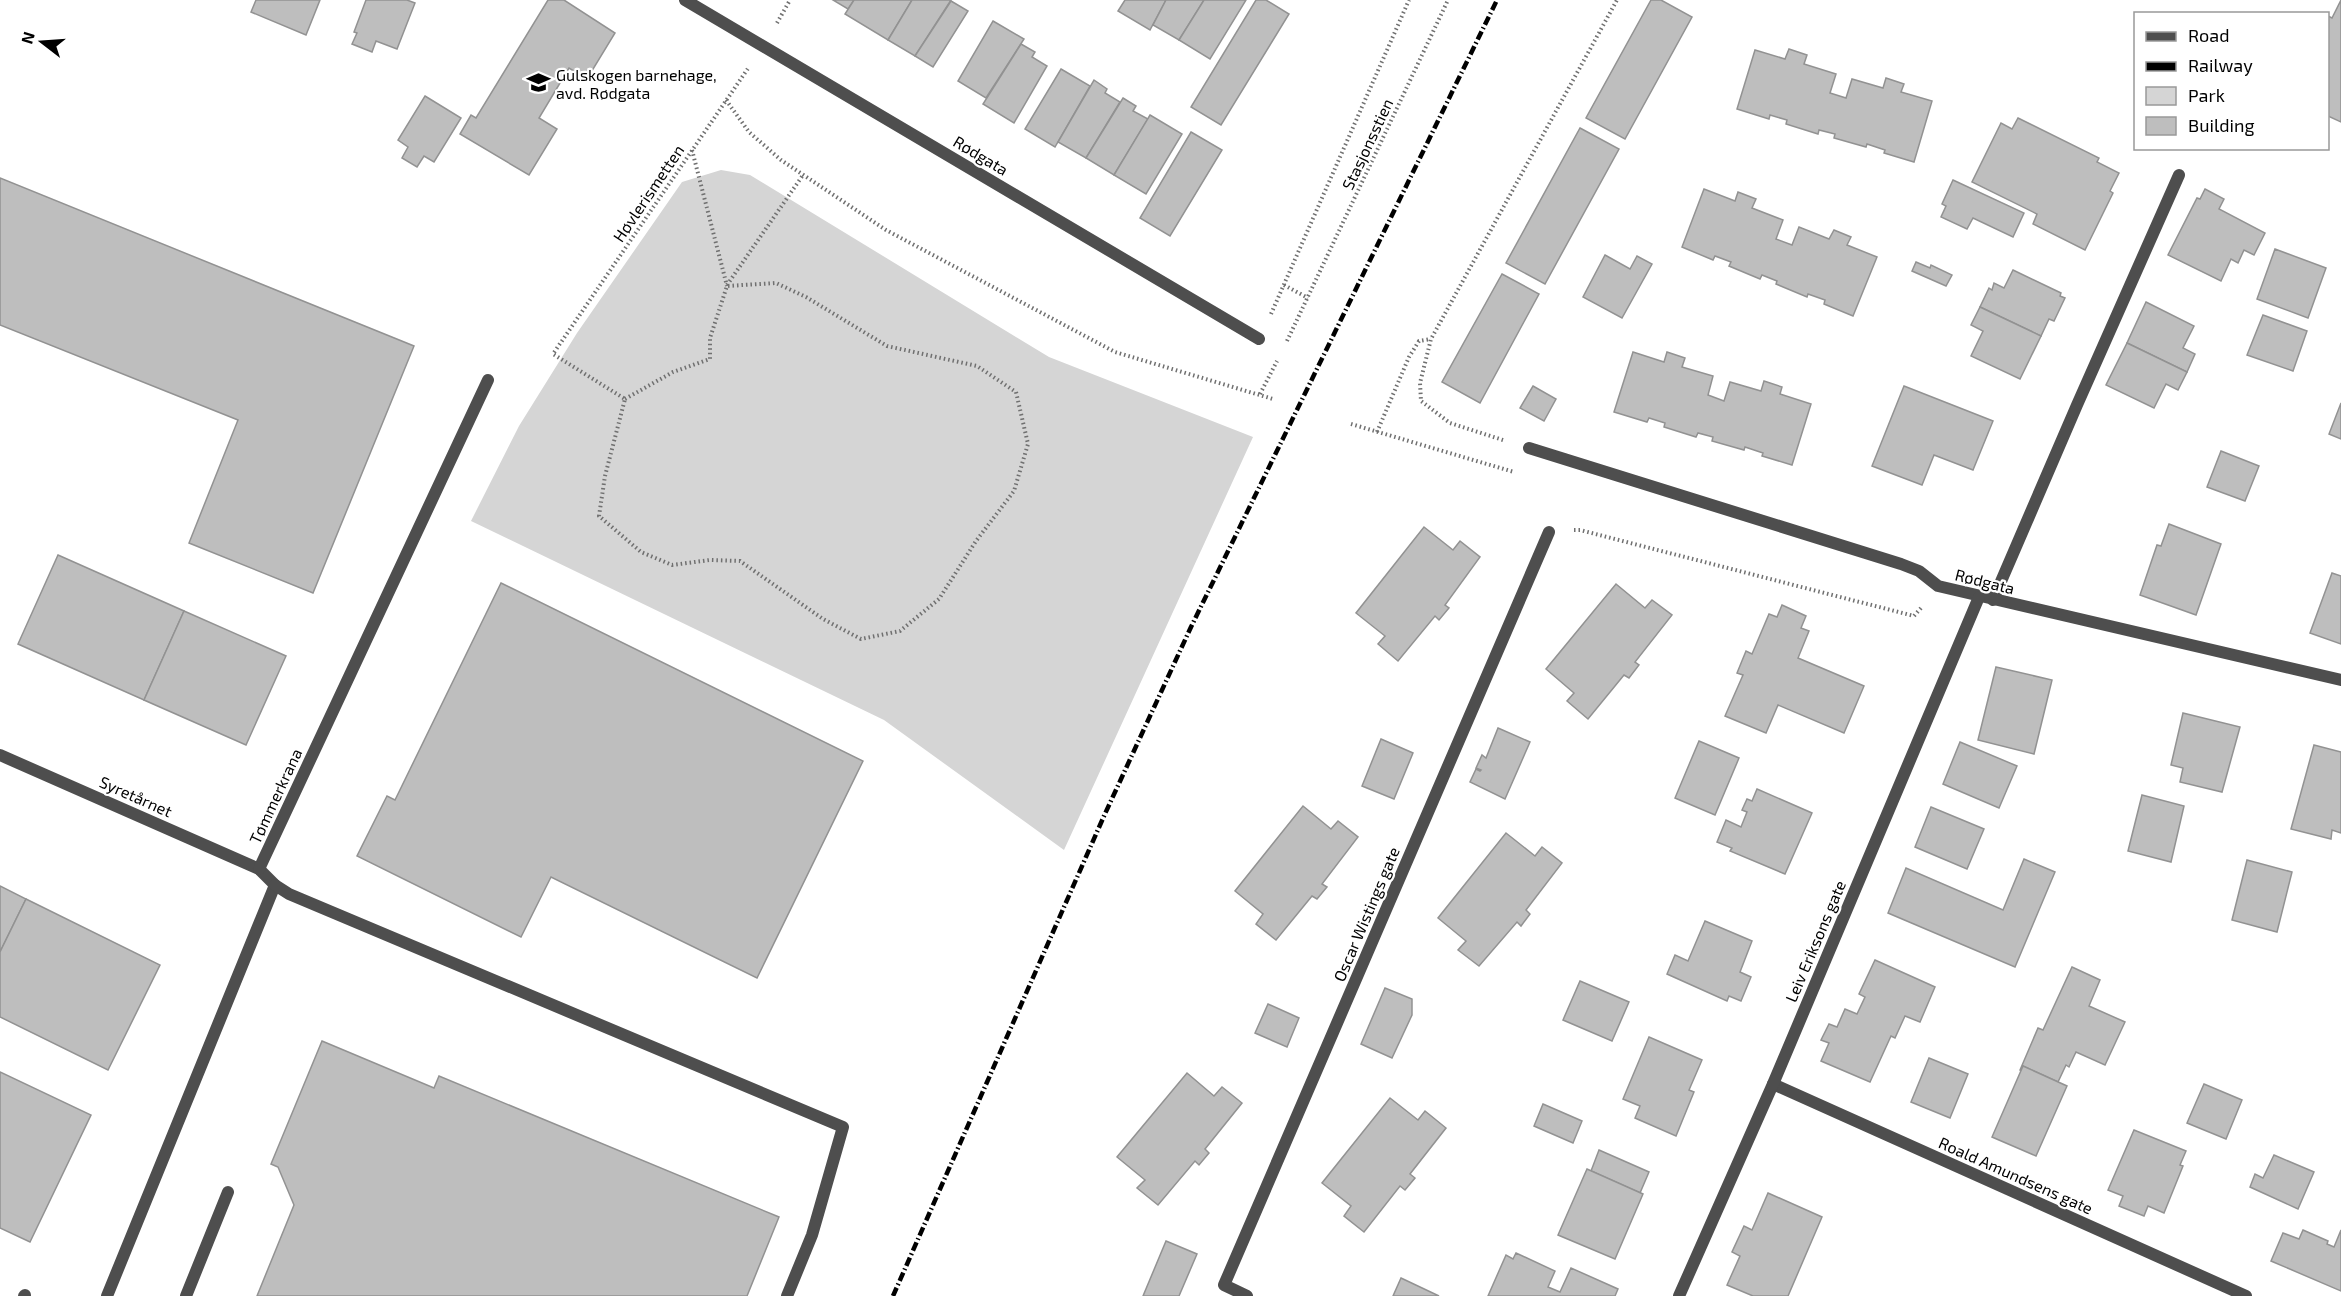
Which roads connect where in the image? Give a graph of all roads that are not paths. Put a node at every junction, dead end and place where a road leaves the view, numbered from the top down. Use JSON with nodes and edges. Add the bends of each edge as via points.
{"nodes":[{"id":1,"x":685,"y":0,"type":"edge"},
{"id":2,"x":2179,"y":175,"type":"dead end"},
{"id":3,"x":1259,"y":339,"type":"road end"},
{"id":4,"x":488,"y":380,"type":"dead end"},
{"id":5,"x":1528,"y":448,"type":"road end"},
{"id":6,"x":1549,"y":532,"type":"road end"},
{"id":7,"x":1979,"y":597,"type":"junction"},
{"id":8,"x":1993,"y":600,"type":"junction"},
{"id":9,"x":2341,"y":680,"type":"edge"},
{"id":10,"x":0,"y":754,"type":"edge"},
{"id":11,"x":259,"y":869,"type":"junction"},
{"id":12,"x":275,"y":885,"type":"junction"},
{"id":13,"x":1773,"y":1084,"type":"junction"},
{"id":14,"x":228,"y":1192,"type":"dead end"},
{"id":15,"x":107,"y":1296,"type":"edge"},
{"id":16,"x":186,"y":1296,"type":"edge"},
{"id":17,"x":787,"y":1296,"type":"edge"},
{"id":18,"x":1247,"y":1296,"type":"edge"},
{"id":19,"x":1679,"y":1296,"type":"edge"},
{"id":20,"x":2247,"y":1296,"type":"edge"}],
"edges":[{"from":1,"to":3,"type":"street","name":"Rødgata"},
{"from":2,"to":8,"type":"street"},
{"from":4,"to":11,"type":"street","name":"Tømmerkrana"},
{"from":5,"to":7,"type":"street","name":"Rødgata","via":[[1901,564],[1919,571],[1938,586]]},
{"from":6,"to":18,"type":"street","name":"Oscar Wistings gate","via":[[1224,1286]]},
{"from":7,"to":8,"type":"street","name":"Rødgata"},
{"from":7,"to":13,"type":"street","name":"Leiv Eriksons gate"},
{"from":8,"to":9,"type":"street","name":"Rødgata"},
{"from":10,"to":11,"type":"street","name":"Syretårnet"},
{"from":11,"to":12,"type":"street","name":"Tømmerkrana"},
{"from":12,"to":15,"type":"street"},
{"from":12,"to":17,"type":"street","name":"Tømmerkrana","via":[[843,1127],[812,1235]]},
{"from":13,"to":19,"type":"street","name":"Leiv Eriksons gate"},
{"from":13,"to":20,"type":"street","name":"Roald Amundsens gate"},
{"from":14,"to":16,"type":"street"}]}
